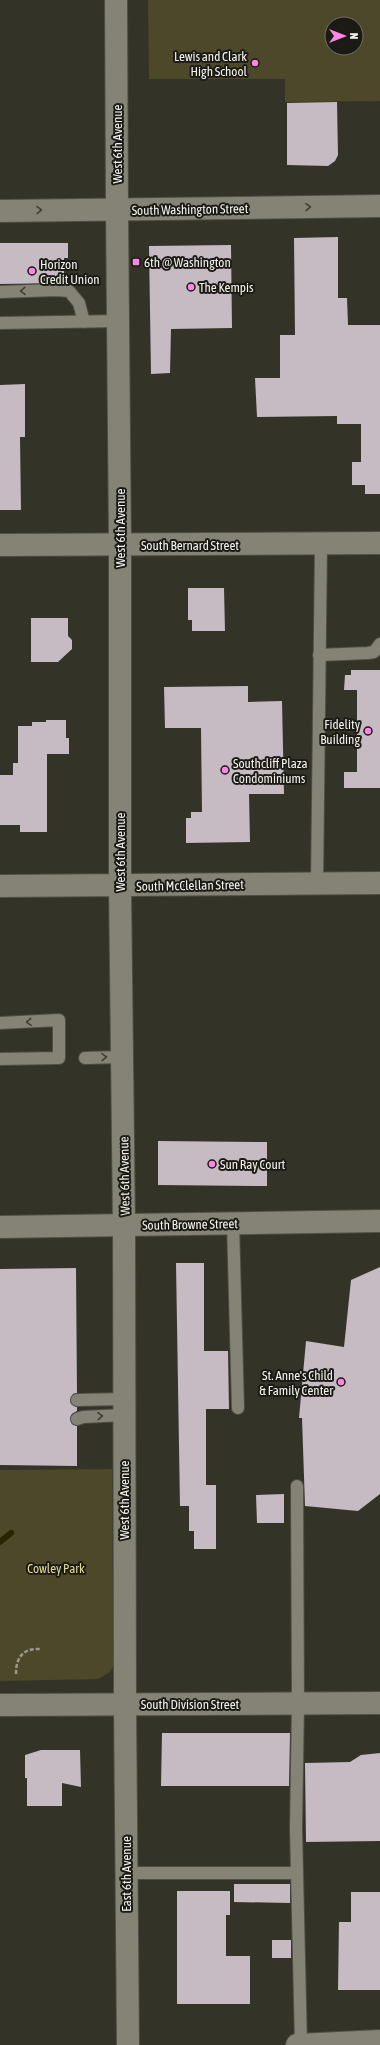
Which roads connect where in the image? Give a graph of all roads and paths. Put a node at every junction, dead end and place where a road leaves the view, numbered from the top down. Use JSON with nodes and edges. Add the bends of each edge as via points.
{"nodes":[{"id":1,"x":116,"y":0,"type":"edge"},
{"id":2,"x":380,"y":206,"type":"edge"},
{"id":3,"x":117,"y":209,"type":"junction"},
{"id":4,"x":0,"y":211,"type":"edge"},
{"id":5,"x":0,"y":292,"type":"edge"},
{"id":6,"x":118,"y":321,"type":"junction"},
{"id":7,"x":84,"y":322,"type":"junction"},
{"id":8,"x":0,"y":323,"type":"edge"},
{"id":9,"x":380,"y":543,"type":"edge"},
{"id":10,"x":321,"y":544,"type":"junction"},
{"id":11,"x":0,"y":545,"type":"edge"},
{"id":12,"x":120,"y":545,"type":"junction"},
{"id":13,"x":380,"y":644,"type":"edge"},
{"id":14,"x":319,"y":655,"type":"junction"},
{"id":15,"x":380,"y":883,"type":"edge"},
{"id":16,"x":317,"y":884,"type":"junction"},
{"id":17,"x":0,"y":886,"type":"edge"},
{"id":18,"x":120,"y":886,"type":"junction"},
{"id":19,"x":0,"y":1023,"type":"edge"},
{"id":20,"x":122,"y":1056,"type":"junction"},
{"id":21,"x":85,"y":1058,"type":"dead end"},
{"id":22,"x":0,"y":1059,"type":"edge"},
{"id":23,"x":380,"y":1221,"type":"edge"},
{"id":24,"x":233,"y":1223,"type":"junction"},
{"id":25,"x":6,"y":1224,"type":"edge"},
{"id":26,"x":124,"y":1225,"type":"junction"},
{"id":27,"x":77,"y":1400,"type":"dead end"},
{"id":28,"x":124,"y":1407,"type":"junction"},
{"id":29,"x":238,"y":1408,"type":"dead end"},
{"id":30,"x":77,"y":1419,"type":"dead end"},
{"id":31,"x":297,"y":1486,"type":"dead end"},
{"id":32,"x":41,"y":1649,"type":"dead end"},
{"id":33,"x":16,"y":1674,"type":"dead end"},
{"id":34,"x":298,"y":1703,"type":"junction"},
{"id":35,"x":125,"y":1704,"type":"junction"},
{"id":36,"x":380,"y":1704,"type":"edge"},
{"id":37,"x":0,"y":1705,"type":"edge"},
{"id":38,"x":126,"y":1873,"type":"junction"},
{"id":39,"x":297,"y":1873,"type":"junction"},
{"id":40,"x":380,"y":2041,"type":"edge"},
{"id":41,"x":128,"y":2045,"type":"edge"},
{"id":42,"x":297,"y":2045,"type":"edge"},
{"id":43,"x":301,"y":2045,"type":"edge"}],
"edges":[{"from":1,"to":3,"type":"street","name":"West 6th Avenue"},
{"from":3,"to":2,"type":"street","name":"South Washington Street","one_way":true},
{"from":4,"to":3,"type":"street","name":"South Washington Street","one_way":true},
{"from":3,"to":6,"type":"street","name":"West 6th Avenue"},
{"from":7,"to":5,"type":"lane","one_way":true,"via":[[79,303],[69,291]]},
{"from":6,"to":7,"type":"lane"},
{"from":6,"to":12,"type":"street","name":"West 6th Avenue"},
{"from":7,"to":8,"type":"lane"},
{"from":9,"to":10,"type":"street","name":"South Bernard Street"},
{"from":10,"to":12,"type":"street","name":"South Bernard Street"},
{"from":10,"to":14,"type":"lane"},
{"from":11,"to":12,"type":"street","name":"South Bernard Street"},
{"from":12,"to":18,"type":"street","name":"West 6th Avenue"},
{"from":13,"to":14,"type":"lane","via":[[374,652]]},
{"from":14,"to":16,"type":"lane"},
{"from":15,"to":16,"type":"street","name":"South McClellan Street"},
{"from":16,"to":18,"type":"street","name":"South McClellan Street"},
{"from":17,"to":18,"type":"street","name":"South McClellan Street"},
{"from":18,"to":20,"type":"street","name":"West 6th Avenue"},
{"from":22,"to":19,"type":"lane","one_way":true,"via":[[59,1058],[59,1020]]},
{"from":21,"to":20,"type":"lane","one_way":true},
{"from":20,"to":26,"type":"street","name":"West 6th Avenue"},
{"from":23,"to":24,"type":"street","name":"South Browne Street"},
{"from":24,"to":26,"type":"street","name":"South Browne Street"},
{"from":24,"to":29,"type":"lane"},
{"from":25,"to":26,"type":"street","name":"South Browne Street"},
{"from":26,"to":28,"type":"street","name":"West 6th Avenue"},
{"from":27,"to":28,"type":"lane"},
{"from":30,"to":28,"type":"lane","one_way":true},
{"from":28,"to":35,"type":"street","name":"West 6th Avenue"},
{"from":31,"to":34,"type":"lane"},
{"from":32,"to":33,"type":"path","via":[[33,1648],[21,1654],[16,1664]]},
{"from":34,"to":35,"type":"street","name":"South Division Street"},
{"from":34,"to":36,"type":"street","name":"South Division Street"},
{"from":34,"to":39,"type":"lane"},
{"from":35,"to":37,"type":"street","name":"South Division Street"},
{"from":35,"to":38,"type":"street","name":"East 6th Avenue"},
{"from":38,"to":39,"type":"lane"},
{"from":38,"to":41,"type":"street","name":"East 6th Avenue"},
{"from":39,"to":43,"type":"lane"},
{"from":40,"to":43,"type":"street"},
{"from":42,"to":43,"type":"street"}]}
